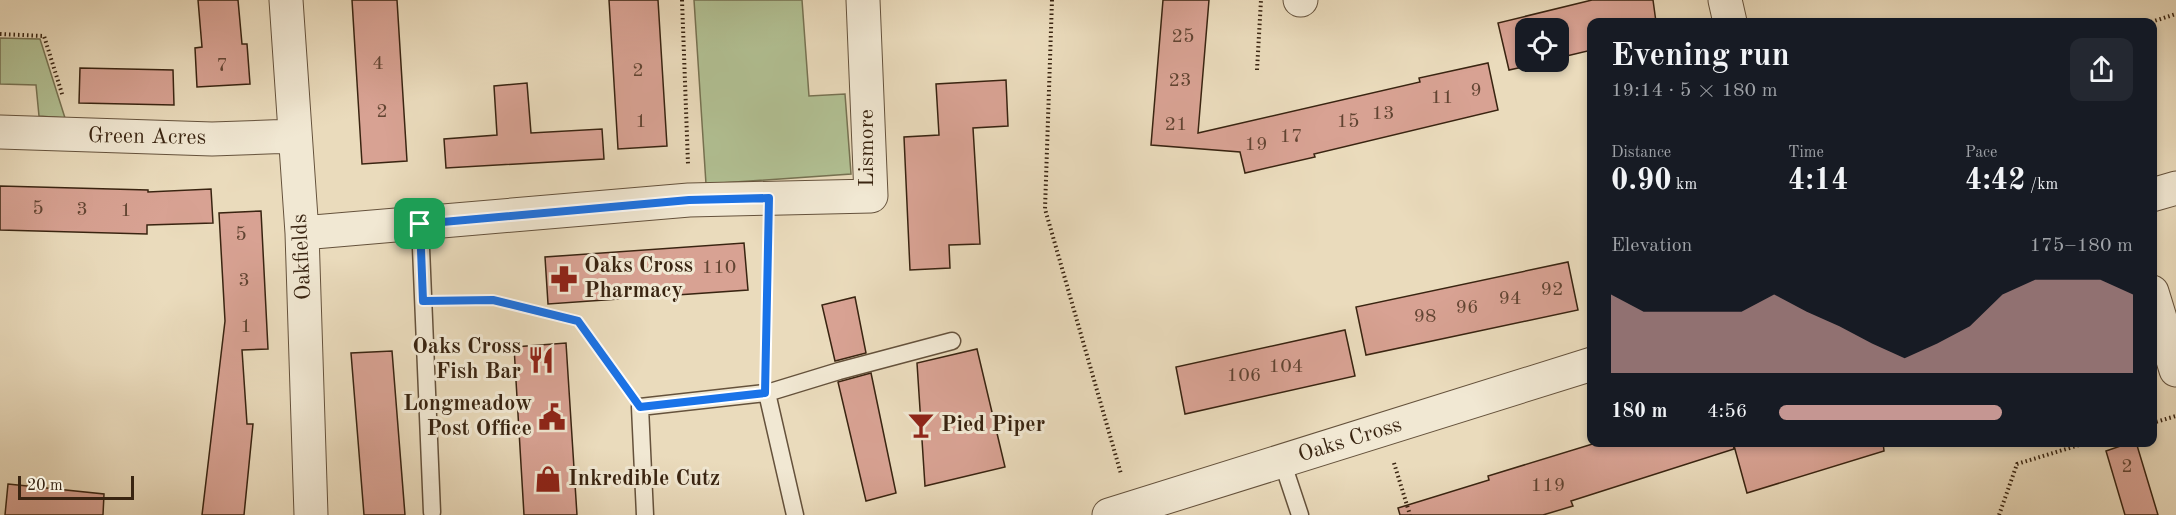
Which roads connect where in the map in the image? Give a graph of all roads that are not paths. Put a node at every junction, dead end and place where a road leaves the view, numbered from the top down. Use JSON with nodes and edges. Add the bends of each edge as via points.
{"nodes":[{"id":1,"x":286,"y":0,"type":"edge"},
{"id":2,"x":863,"y":0,"type":"edge"},
{"id":3,"x":1725,"y":0,"type":"edge"},
{"id":4,"x":1729,"y":18,"type":"edge"},
{"id":5,"x":0,"y":132,"type":"edge"},
{"id":6,"x":294,"y":136,"type":"junction"},
{"id":7,"x":2176,"y":188,"type":"edge"},
{"id":8,"x":2157,"y":194,"type":"edge"},
{"id":9,"x":420,"y":224,"type":"junction"},
{"id":10,"x":302,"y":232,"type":"junction"},
{"id":11,"x":2157,"y":308,"type":"edge"},
{"id":12,"x":952,"y":341,"type":"dead end"},
{"id":13,"x":1587,"y":366,"type":"edge"},
{"id":14,"x":2176,"y":370,"type":"edge"},
{"id":15,"x":766,"y":393,"type":"junction"},
{"id":16,"x":1282,"y":461,"type":"junction"},
{"id":17,"x":432,"y":512,"type":"dead end"},
{"id":18,"x":1118,"y":513,"type":"edge"},
{"id":19,"x":311,"y":515,"type":"edge"},
{"id":20,"x":645,"y":515,"type":"edge"},
{"id":21,"x":795,"y":515,"type":"edge"},
{"id":22,"x":1300,"y":515,"type":"edge"}],
"edges":[{"from":1,"to":6,"type":"street","name":"Oakfields"},
{"from":2,"to":9,"type":"street","name":"Lismore","via":[[871,196],[689,200]]},
{"from":3,"to":4,"type":"street"},
{"from":5,"to":6,"type":"street","name":"Green Acres","via":[[212,139]]},
{"from":6,"to":10,"type":"street","name":"Oakfields"},
{"from":7,"to":8,"type":"street"},
{"from":9,"to":10,"type":"street","name":"Lismore"},
{"from":9,"to":17,"type":"lane"},
{"from":10,"to":19,"type":"street","name":"Oakfields"},
{"from":11,"to":14,"type":"street"},
{"from":12,"to":15,"type":"lane"},
{"from":13,"to":16,"type":"street","name":"Oaks Cross"},
{"from":15,"to":20,"type":"lane","via":[[640,407]]},
{"from":15,"to":21,"type":"lane"},
{"from":16,"to":18,"type":"street","name":"Oaks Cross"},
{"from":16,"to":22,"type":"lane"}]}
